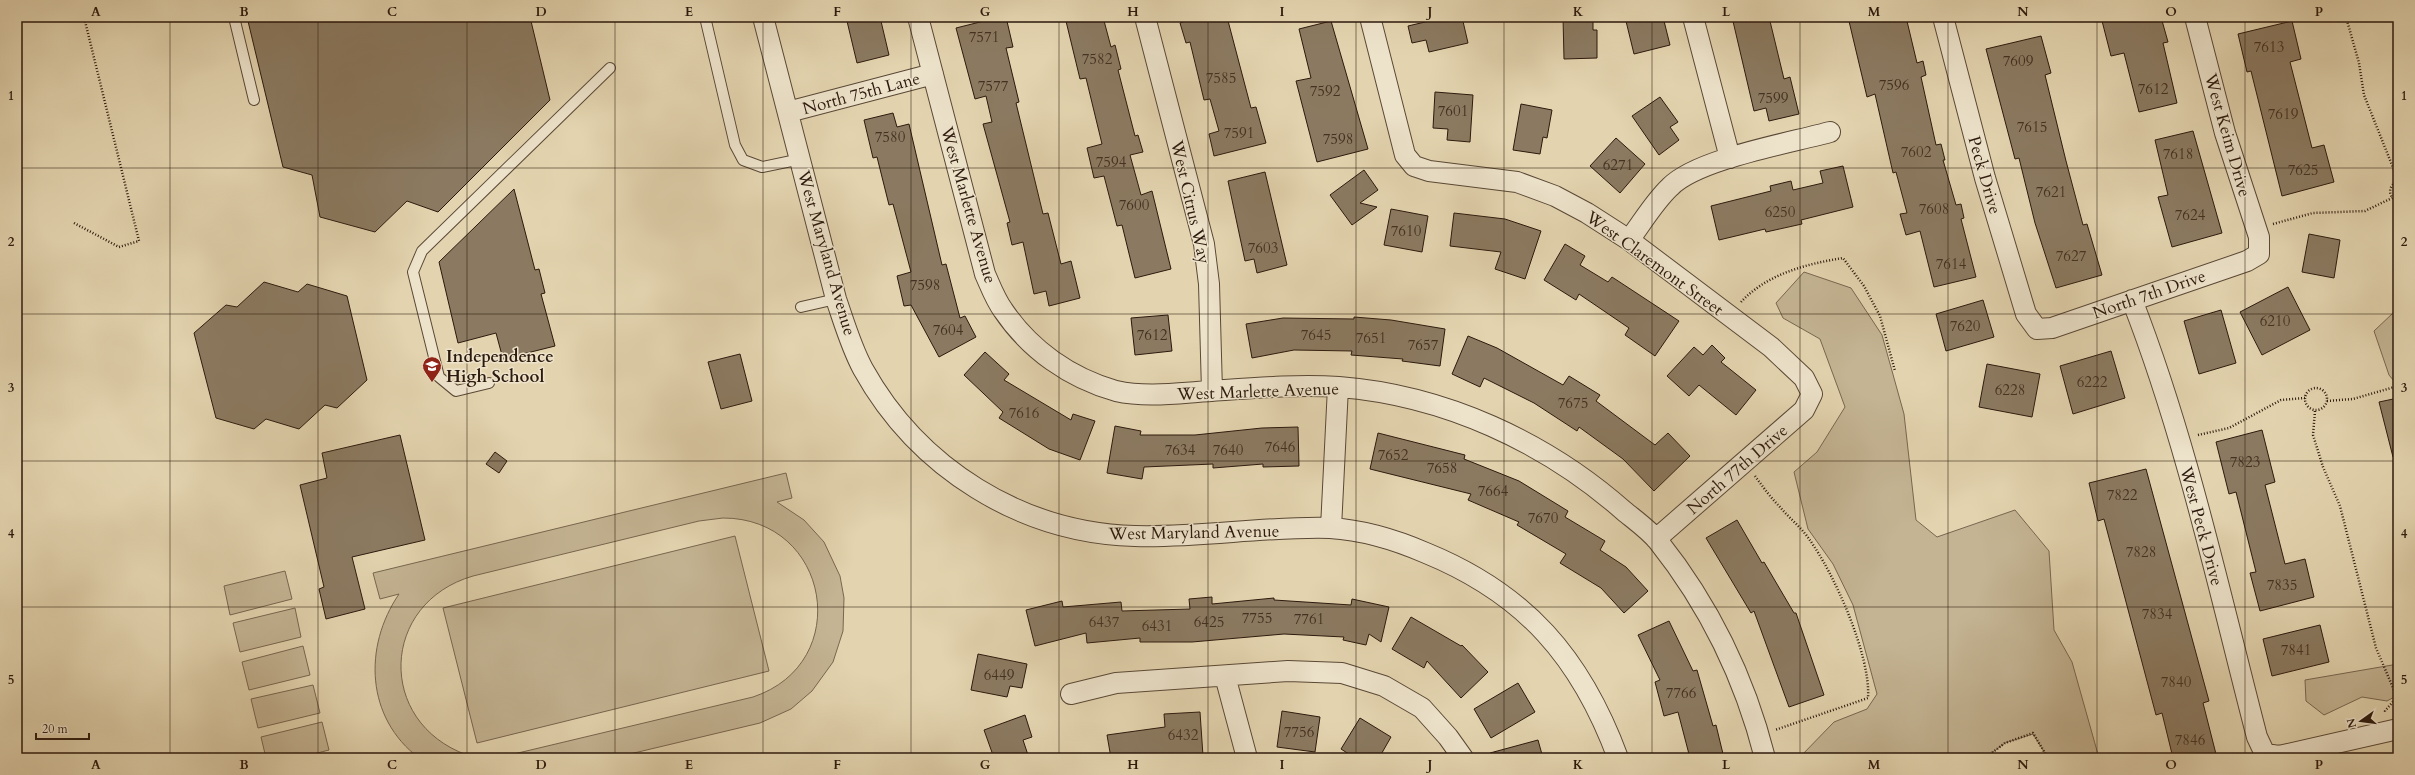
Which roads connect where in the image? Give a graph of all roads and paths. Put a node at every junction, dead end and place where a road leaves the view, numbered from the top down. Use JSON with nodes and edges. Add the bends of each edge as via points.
{"nodes":[{"id":1,"x":84,"y":17,"type":"edge"},
{"id":2,"x":234,"y":17,"type":"edge"},
{"id":3,"x":705,"y":17,"type":"edge"},
{"id":4,"x":763,"y":17,"type":"edge"},
{"id":5,"x":918,"y":17,"type":"edge"},
{"id":6,"x":1145,"y":17,"type":"edge"},
{"id":7,"x":1370,"y":17,"type":"edge"},
{"id":8,"x":1693,"y":17,"type":"edge"},
{"id":9,"x":1944,"y":17,"type":"edge"},
{"id":10,"x":2195,"y":17,"type":"edge"},
{"id":11,"x":2346,"y":17,"type":"edge"},
{"id":12,"x":610,"y":68,"type":"dead end"},
{"id":13,"x":933,"y":74,"type":"junction"},
{"id":14,"x":254,"y":100,"type":"dead end"},
{"id":15,"x":788,"y":112,"type":"junction"},
{"id":16,"x":1830,"y":132,"type":"dead end"},
{"id":17,"x":1730,"y":158,"type":"junction"},
{"id":18,"x":801,"y":159,"type":"junction"},
{"id":19,"x":2398,"y":181,"type":"edge"},
{"id":20,"x":2392,"y":198,"type":"junction"},
{"id":21,"x":2398,"y":202,"type":"edge"},
{"id":22,"x":74,"y":223,"type":"dead end"},
{"id":23,"x":2256,"y":230,"type":"junction"},
{"id":24,"x":1629,"y":240,"type":"junction"},
{"id":25,"x":2259,"y":254,"type":"joint"},
{"id":26,"x":836,"y":299,"type":"junction"},
{"id":27,"x":2132,"y":300,"type":"junction"},
{"id":28,"x":801,"y":308,"type":"dead end"},
{"id":29,"x":1728,"y":315,"type":"junction"},
{"id":30,"x":2037,"y":329,"type":"joint"},
{"id":31,"x":1895,"y":371,"type":"dead end"},
{"id":32,"x":489,"y":383,"type":"dead end"},
{"id":33,"x":2398,"y":386,"type":"edge"},
{"id":34,"x":1338,"y":387,"type":"junction"},
{"id":35,"x":1212,"y":391,"type":"junction"},
{"id":36,"x":1812,"y":394,"type":"joint"},
{"id":37,"x":2305,"y":398,"type":"junction"},
{"id":38,"x":2327,"y":401,"type":"junction"},
{"id":39,"x":2315,"y":410,"type":"junction"},
{"id":40,"x":2179,"y":440,"type":"junction"},
{"id":41,"x":1744,"y":463,"type":"junction"},
{"id":42,"x":1331,"y":528,"type":"junction"},
{"id":43,"x":1656,"y":539,"type":"junction"},
{"id":44,"x":1225,"y":676,"type":"junction"},
{"id":45,"x":1071,"y":694,"type":"dead end"},
{"id":46,"x":2394,"y":730,"type":"edge"},
{"id":47,"x":1760,"y":736,"type":"junction"},
{"id":48,"x":1247,"y":758,"type":"edge"},
{"id":49,"x":1463,"y":758,"type":"edge"},
{"id":50,"x":1618,"y":758,"type":"edge"},
{"id":51,"x":1766,"y":758,"type":"edge"},
{"id":52,"x":1985,"y":758,"type":"edge"},
{"id":53,"x":2048,"y":758,"type":"edge"}],
"edges":[{"from":1,"to":22,"type":"path","via":[[139,241],[119,247]]},
{"from":2,"to":14,"type":"lane"},
{"from":3,"to":18,"type":"lane","via":[[735,145],[743,160],[762,166]]},
{"from":4,"to":15,"type":"street","name":"West Maryland Avenue"},
{"from":5,"to":13,"type":"street","name":"West Marlette Avenue"},
{"from":6,"to":35,"type":"street","name":"West Citrus Way","via":[[1204,244],[1209,284]]},
{"from":7,"to":24,"type":"street","name":"West Claremont Street","via":[[1405,155],[1414,166],[1429,171],[1517,182],[1555,196]]},
{"from":8,"to":17,"type":"street"},
{"from":9,"to":30,"type":"street","name":"Peck Drive","via":[[1985,178],[2026,314]]},
{"from":10,"to":23,"type":"street","name":"West Keim Drive","via":[[2225,133]]},
{"from":11,"to":19,"type":"path","via":[[2359,63],[2364,95]]},
{"from":12,"to":32,"type":"lane","via":[[422,251],[413,272],[439,377],[456,391]]},
{"from":13,"to":15,"type":"street","name":"North 75th Lane"},
{"from":13,"to":35,"type":"street","name":"West Marlette Avenue","via":[[985,274],[1001,308],[1027,342],[1055,363],[1086,380],[1118,391],[1155,395]]},
{"from":15,"to":18,"type":"street","name":"West Maryland Avenue"},
{"from":16,"to":17,"type":"street"},
{"from":17,"to":24,"type":"street","via":[[1685,174],[1669,187]]},
{"from":18,"to":26,"type":"street","name":"West Maryland Avenue"},
{"from":19,"to":20,"type":"path","via":[[2390,188]]},
{"from":20,"to":21,"type":"path"},
{"from":20,"to":23,"type":"path","via":[[2365,211],[2313,213]]},
{"from":23,"to":25,"type":"street","name":"West Keim Drive"},
{"from":24,"to":29,"type":"street","name":"West Claremont Street"},
{"from":25,"to":27,"type":"street","name":"North 7th Drive","via":[[2247,261]]},
{"from":26,"to":28,"type":"lane"},
{"from":26,"to":42,"type":"street","name":"West Maryland Avenue","via":[[862,366],[900,424],[931,455],[962,480],[1002,505],[1046,522],[1099,534],[1193,536]]},
{"from":27,"to":30,"type":"street","name":"North 7th Drive","via":[[2052,328]]},
{"from":27,"to":40,"type":"street","name":"West Peck Drive","via":[[2156,359]]},
{"from":29,"to":31,"type":"path","via":[[1753,289],[1804,265],[1843,258],[1864,286],[1880,316]]},
{"from":29,"to":36,"type":"street","name":"West Claremont Street","via":[[1771,347],[1804,378]]},
{"from":33,"to":38,"type":"path","via":[[2353,399]]},
{"from":34,"to":35,"type":"street","name":"West Marlette Avenue","via":[[1274,387]]},
{"from":34,"to":42,"type":"street"},
{"from":34,"to":43,"type":"street","name":"West Marlette Avenue","via":[[1397,396],[1461,414],[1510,433],[1582,477]]},
{"from":36,"to":41,"type":"street","name":"North 77th Drive","via":[[1804,410]]},
{"from":37,"to":38,"type":"path","via":[[2309,391],[2319,389],[2325,393]]},
{"from":37,"to":39,"type":"path","via":[[2306,405]]},
{"from":37,"to":40,"type":"path","via":[[2281,400],[2229,428]]},
{"from":38,"to":39,"type":"path","via":[[2322,409]]},
{"from":39,"to":46,"type":"path","via":[[2314,435],[2319,454],[2340,506],[2376,648],[2398,697],[2386,710]]},
{"from":40,"to":46,"type":"street","name":"West Peck Drive","via":[[2257,737],[2265,754],[2279,756]]},
{"from":41,"to":43,"type":"street","name":"North 77th Drive"},
{"from":41,"to":47,"type":"path","via":[[1809,538],[1837,586],[1850,619],[1869,683],[1868,698]]},
{"from":42,"to":50,"type":"street","name":"West Maryland Avenue","via":[[1398,542],[1445,561],[1501,593],[1544,631],[1575,671],[1595,702]]},
{"from":43,"to":47,"type":"street","name":"West Marlette Avenue","via":[[1697,595],[1733,661]]},
{"from":44,"to":45,"type":"street","via":[[1116,683]]},
{"from":44,"to":48,"type":"street"},
{"from":44,"to":49,"type":"street","via":[[1288,671],[1342,673],[1384,686],[1422,708]]},
{"from":47,"to":51,"type":"street","name":"West Marlette Avenue"},
{"from":52,"to":53,"type":"path","via":[[2005,743],[2033,734]]}]}
